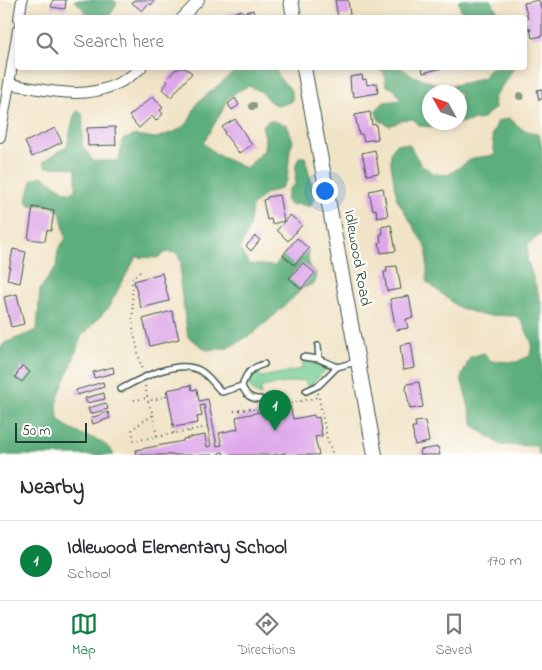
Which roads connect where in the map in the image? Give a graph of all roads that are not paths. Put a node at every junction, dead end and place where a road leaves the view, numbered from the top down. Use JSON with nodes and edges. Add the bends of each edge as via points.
{"nodes":[{"id":1,"x":22,"y":0,"type":"edge"},
{"id":2,"x":199,"y":0,"type":"edge"},
{"id":3,"x":291,"y":0,"type":"edge"},
{"id":4,"x":20,"y":15,"type":"edge"},
{"id":5,"x":185,"y":15,"type":"edge"},
{"id":6,"x":294,"y":15,"type":"edge"},
{"id":7,"x":15,"y":48,"type":"edge"},
{"id":8,"x":139,"y":70,"type":"edge"},
{"id":9,"x":304,"y":70,"type":"edge"},
{"id":10,"x":9,"y":84,"type":"junction"},
{"id":11,"x":0,"y":137,"type":"edge"},
{"id":12,"x":318,"y":346,"type":"dead end"},
{"id":13,"x":303,"y":356,"type":"dead end"},
{"id":14,"x":319,"y":359,"type":"junction"},
{"id":15,"x":358,"y":361,"type":"junction"},
{"id":16,"x":264,"y":364,"type":"dead end"},
{"id":17,"x":337,"y":367,"type":"junction"},
{"id":18,"x":242,"y":386,"type":"junction"},
{"id":19,"x":121,"y":389,"type":"dead end"},
{"id":20,"x":306,"y":391,"type":"dead end"},
{"id":21,"x":260,"y":399,"type":"dead end"},
{"id":22,"x":375,"y":455,"type":"edge"}],
"edges":[{"from":1,"to":4,"type":"street"},
{"from":2,"to":5,"type":"street"},
{"from":3,"to":6,"type":"street"},
{"from":7,"to":10,"type":"street"},
{"from":8,"to":10,"type":"street","via":[[113,86],[90,93],[75,94]]},
{"from":9,"to":15,"type":"street","name":"Idlewood Road"},
{"from":10,"to":11,"type":"street"},
{"from":12,"to":14,"type":"lane"},
{"from":13,"to":14,"type":"lane"},
{"from":14,"to":17,"type":"lane"},
{"from":15,"to":17,"type":"lane"},
{"from":15,"to":22,"type":"street","name":"Idlewood Road"},
{"from":16,"to":18,"type":"lane","via":[[248,371]]},
{"from":17,"to":20,"type":"lane","via":[[319,385]]},
{"from":18,"to":19,"type":"lane","via":[[222,392],[206,374],[186,367],[161,370]]},
{"from":18,"to":21,"type":"lane","via":[[246,395]]}]}
